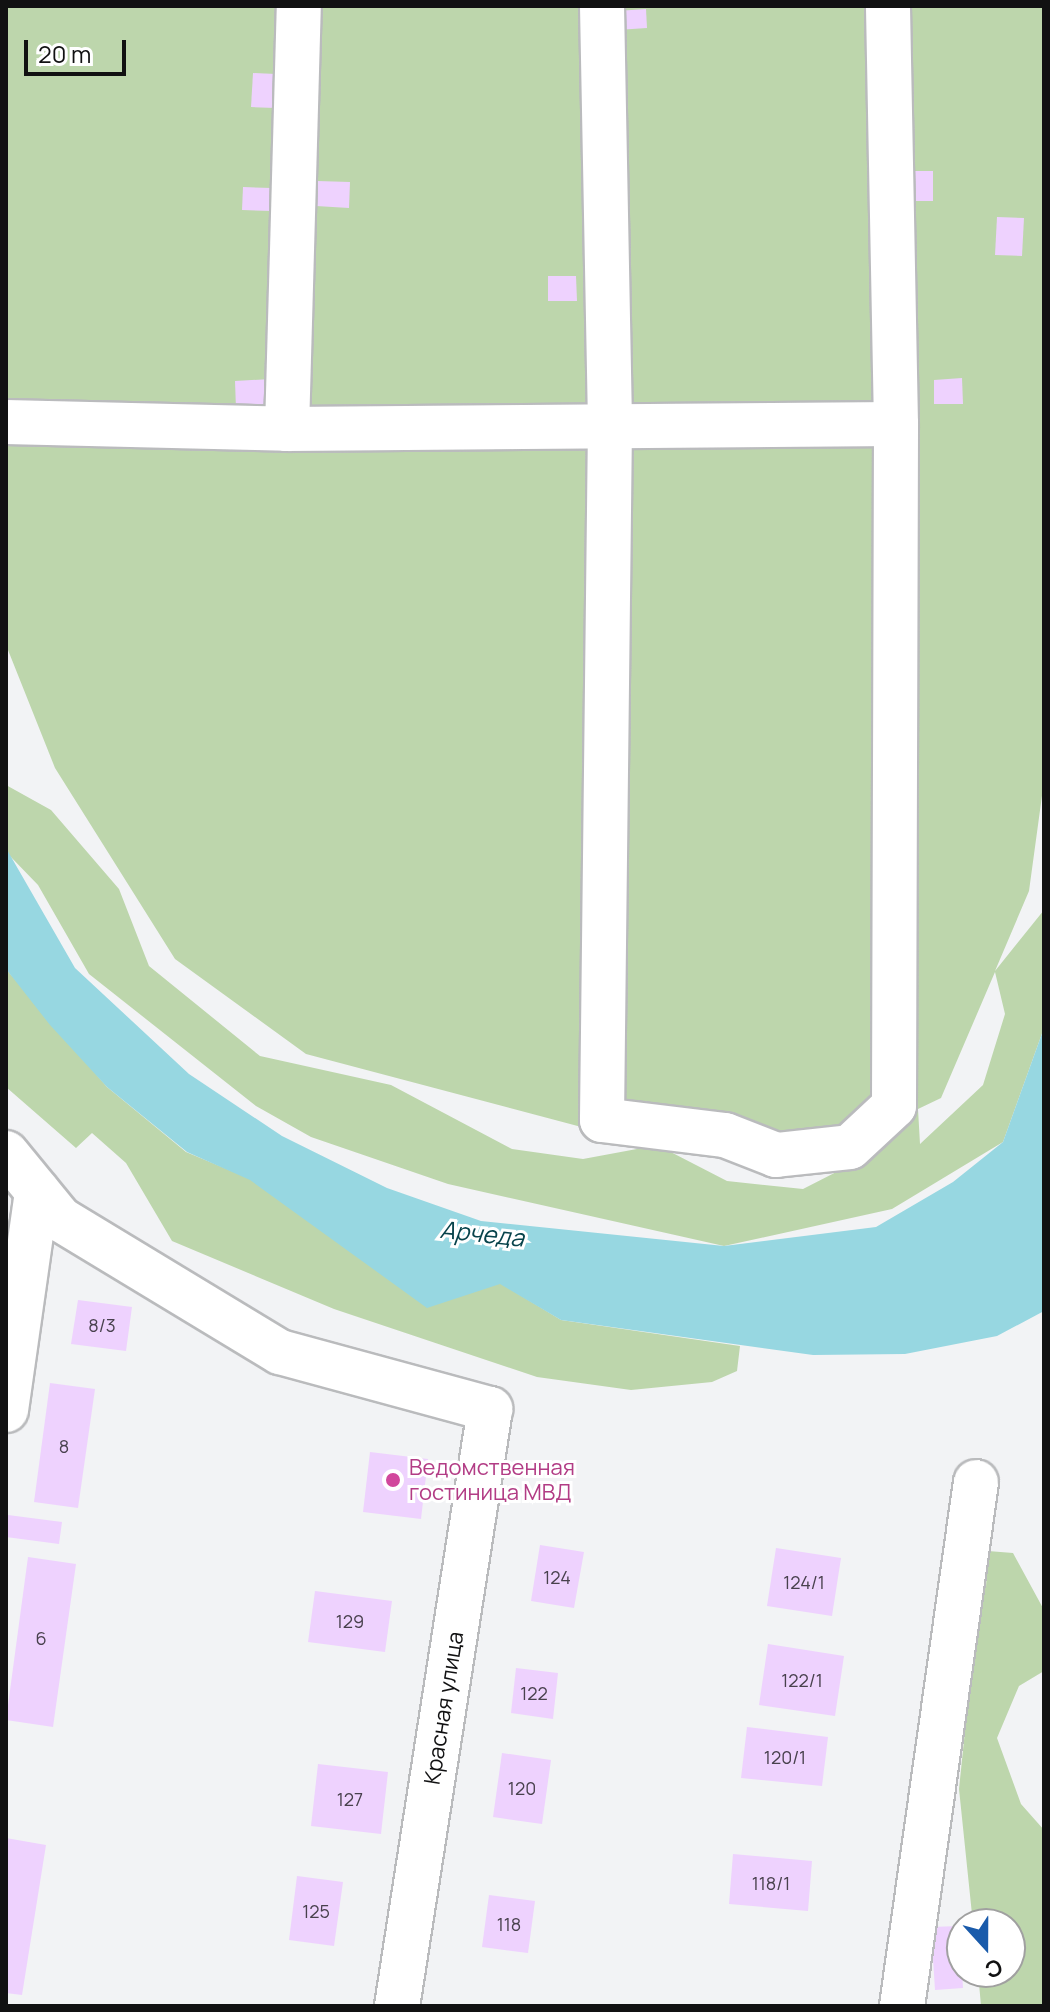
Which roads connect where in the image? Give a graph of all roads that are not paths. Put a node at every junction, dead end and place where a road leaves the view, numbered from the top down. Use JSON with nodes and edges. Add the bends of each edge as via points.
{"nodes":[{"id":1,"x":299,"y":6,"type":"edge"},
{"id":2,"x":602,"y":6,"type":"edge"},
{"id":3,"x":888,"y":6,"type":"edge"},
{"id":4,"x":6,"y":422,"type":"edge"},
{"id":5,"x":610,"y":424,"type":"junction"},
{"id":6,"x":896,"y":424,"type":"junction"},
{"id":7,"x":287,"y":429,"type":"junction"},
{"id":8,"x":6,"y":1153,"type":"edge"},
{"id":9,"x":37,"y":1191,"type":"junction"},
{"id":10,"x":6,"y":1410,"type":"edge"},
{"id":11,"x":976,"y":1482,"type":"dead end"},
{"id":12,"x":397,"y":2006,"type":"edge"},
{"id":13,"x":902,"y":2006,"type":"edge"}],
"edges":[{"from":1,"to":7,"type":"street"},
{"from":2,"to":5,"type":"street"},
{"from":3,"to":6,"type":"street"},
{"from":4,"to":7,"type":"street"},
{"from":5,"to":6,"type":"street"},
{"from":5,"to":6,"type":"street","via":[[602,1120],[725,1135],[791,1155],[850,1147],[894,1106]]},
{"from":5,"to":7,"type":"street"},
{"from":8,"to":9,"type":"street"},
{"from":9,"to":10,"type":"street"},
{"from":9,"to":12,"type":"street","name":"Красная улица","via":[[60,1219],[280,1352],[490,1409]]},
{"from":11,"to":13,"type":"street"}]}
